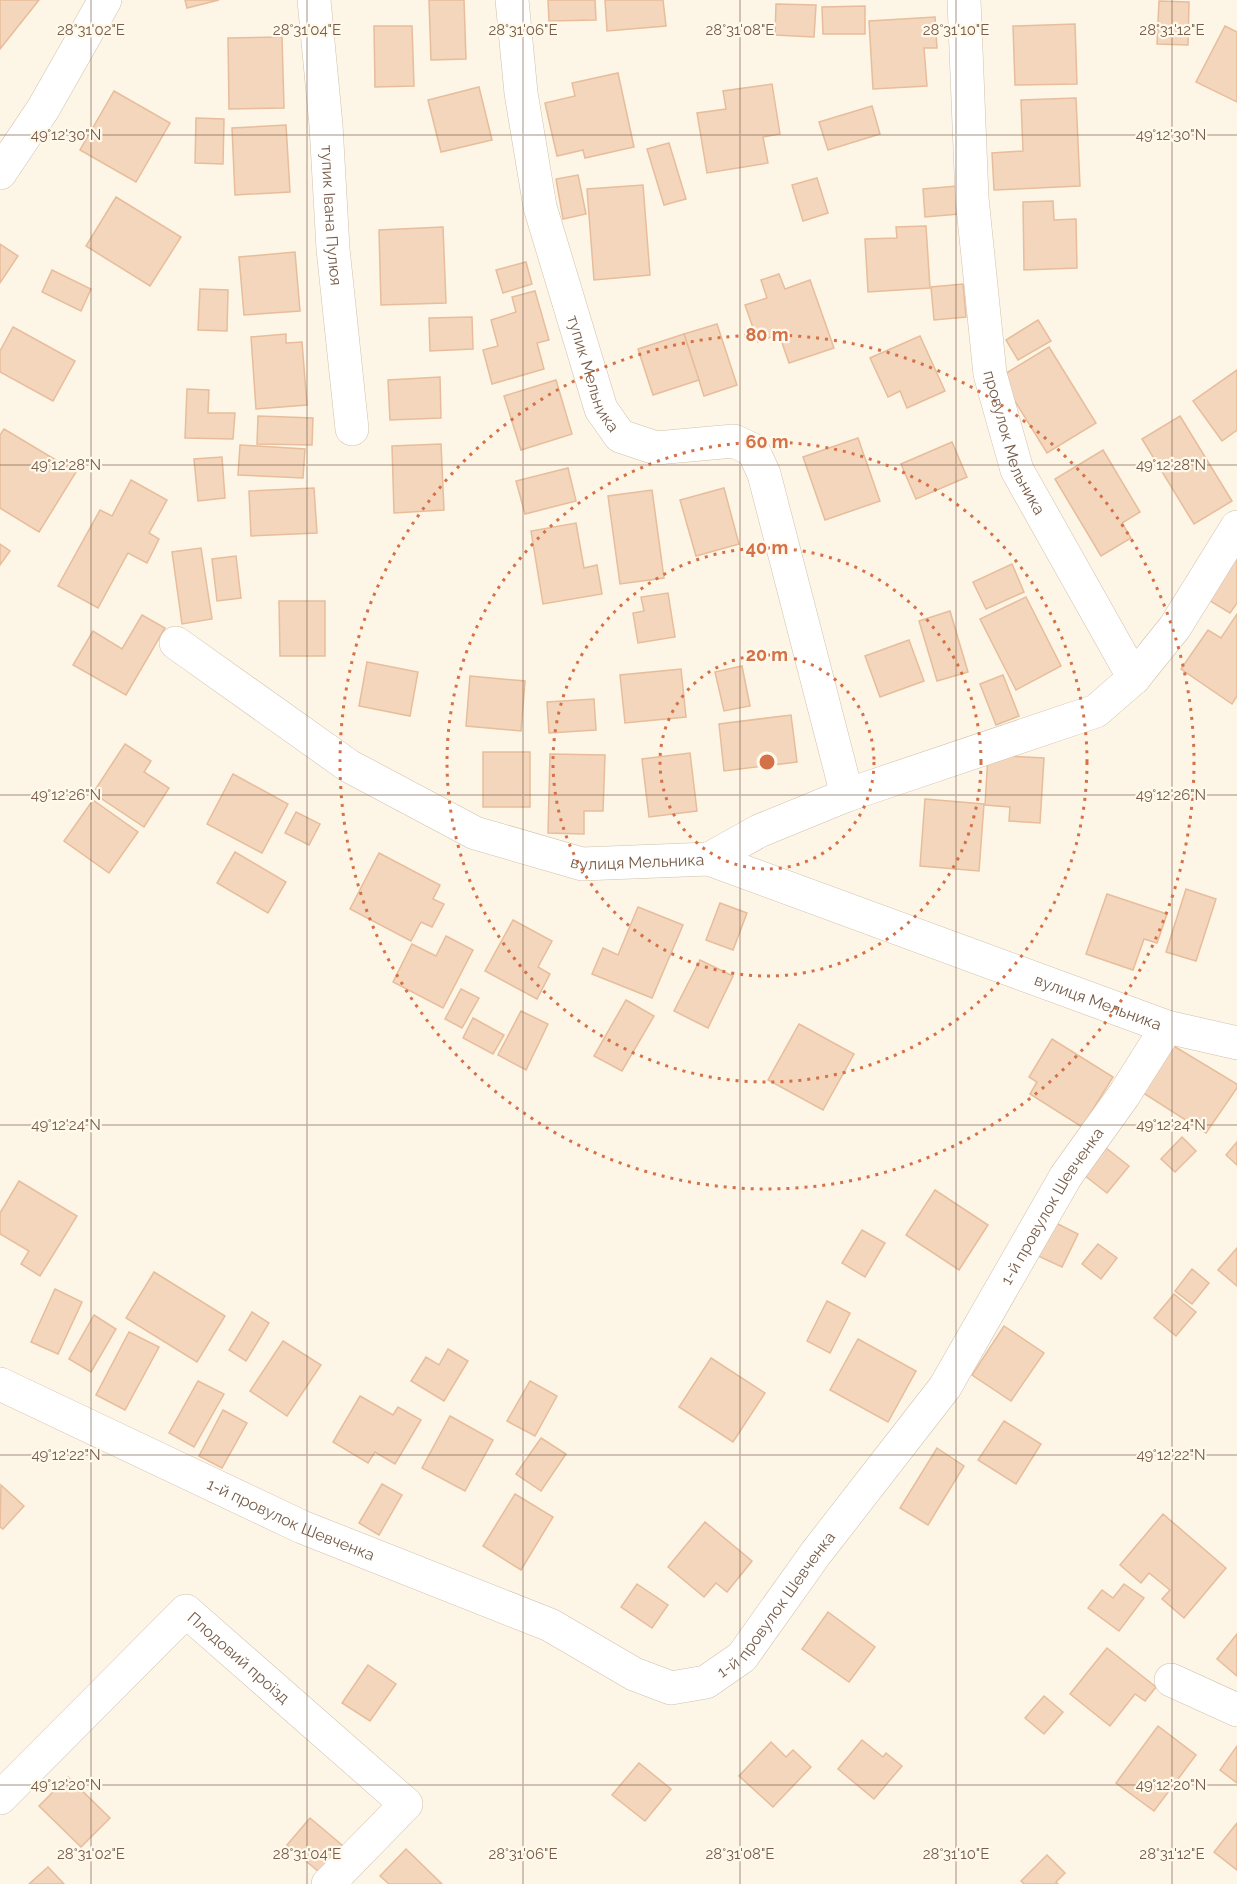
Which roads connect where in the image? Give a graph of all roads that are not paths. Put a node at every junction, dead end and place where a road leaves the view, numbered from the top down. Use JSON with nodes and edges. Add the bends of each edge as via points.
{"nodes":[{"id":1,"x":105,"y":0,"type":"edge"},
{"id":2,"x":314,"y":0,"type":"edge"},
{"id":3,"x":512,"y":0,"type":"edge"},
{"id":4,"x":964,"y":0,"type":"edge"},
{"id":5,"x":0,"y":173,"type":"edge"},
{"id":6,"x":352,"y":429,"type":"dead end"},
{"id":7,"x":1237,"y":526,"type":"edge"},
{"id":8,"x":176,"y":643,"type":"dead end"},
{"id":9,"x":1134,"y":678,"type":"junction"},
{"id":10,"x":847,"y":795,"type":"junction"},
{"id":11,"x":709,"y":859,"type":"junction"},
{"id":12,"x":1167,"y":1027,"type":"junction"},
{"id":13,"x":1237,"y":1042,"type":"edge"},
{"id":14,"x":0,"y":1384,"type":"edge"},
{"id":15,"x":1171,"y":1680,"type":"dead end"},
{"id":16,"x":1237,"y":1710,"type":"edge"},
{"id":17,"x":0,"y":1798,"type":"edge"},
{"id":18,"x":327,"y":1884,"type":"edge"}],
"edges":[{"from":1,"to":5,"type":"street","via":[[43,109]]},
{"from":2,"to":6,"type":"street","name":"тупик Івана Пулюя","via":[[333,249]]},
{"from":3,"to":10,"type":"street","name":"тупик Мельника","via":[[521,93],[540,207],[602,409],[620,436],[656,448],[734,441],[753,450],[764,474]]},
{"from":4,"to":9,"type":"street","name":"провулок Мельника","via":[[972,198],[990,374],[1017,470]]},
{"from":7,"to":9,"type":"street","via":[[1175,627]]},
{"from":8,"to":11,"type":"street","name":"вулиця Мельника","via":[[349,766],[475,833],[582,864]]},
{"from":9,"to":10,"type":"street","via":[[1096,711]]},
{"from":10,"to":11,"type":"street","via":[[759,831]]},
{"from":11,"to":12,"type":"street","name":"вулиця Мельника"},
{"from":12,"to":13,"type":"street","name":"вулиця Мельника"},
{"from":12,"to":14,"type":"street","name":"1-й провулок Шевченка","via":[[1066,1176],[945,1387],[816,1553],[742,1657],[706,1682],[671,1688],[634,1674],[550,1625],[302,1527]]},
{"from":15,"to":16,"type":"street"},
{"from":17,"to":18,"type":"street","name":"Плодовий проїзд","via":[[186,1611],[406,1804]]}]}
